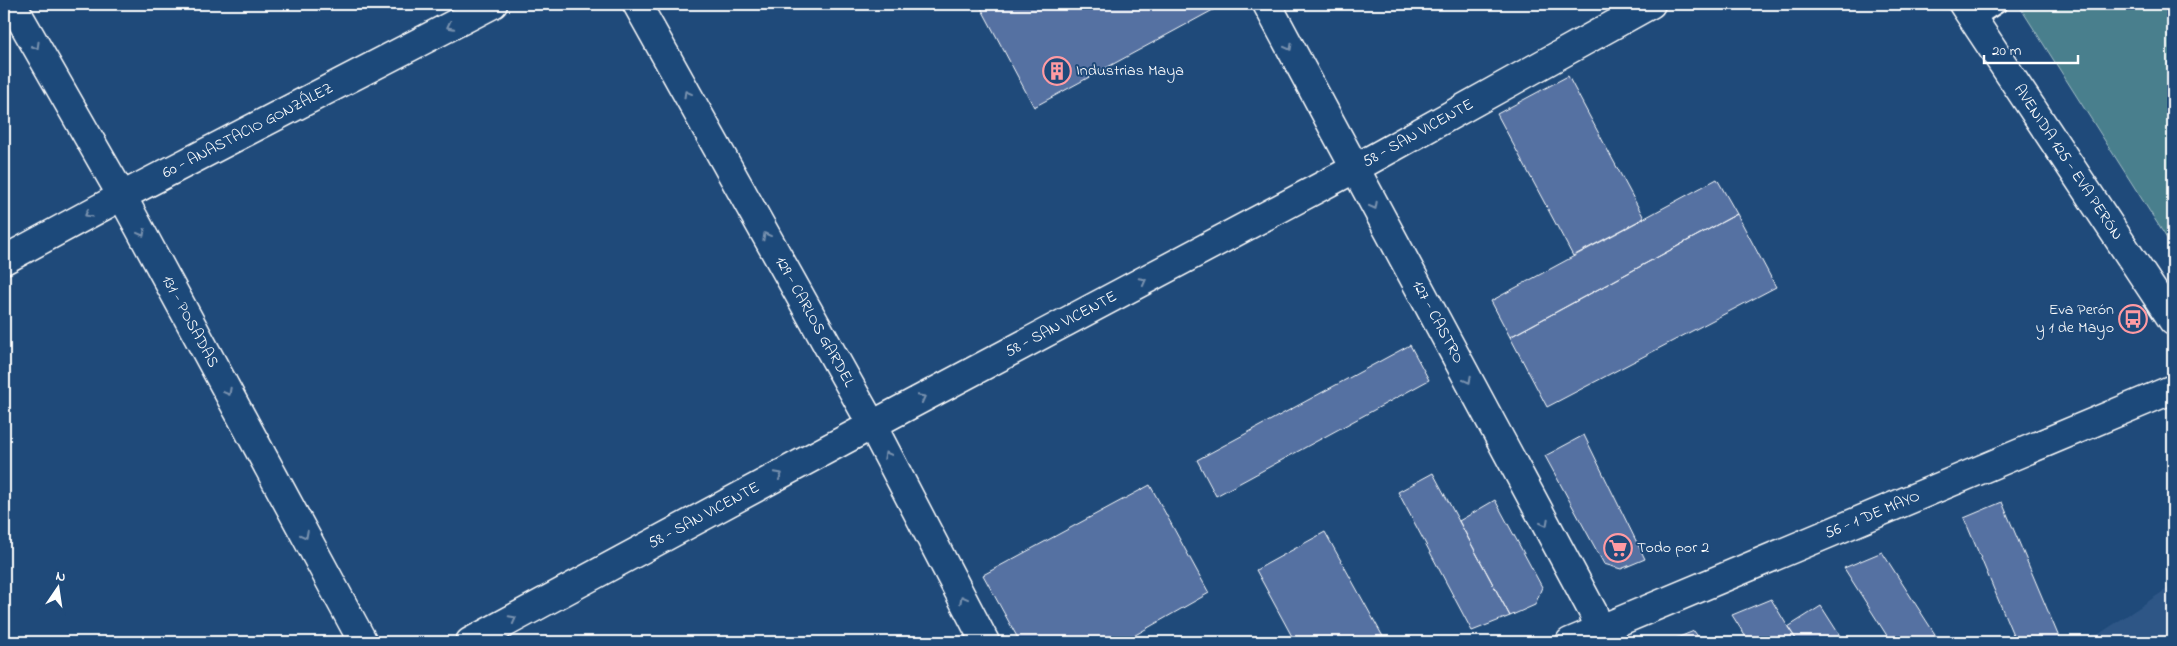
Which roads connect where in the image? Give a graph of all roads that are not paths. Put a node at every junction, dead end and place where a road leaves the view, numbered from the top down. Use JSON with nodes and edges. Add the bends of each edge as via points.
{"nodes":[{"id":1,"x":12,"y":4,"type":"edge"},
{"id":2,"x":493,"y":4,"type":"edge"},
{"id":3,"x":637,"y":4,"type":"edge"},
{"id":4,"x":1267,"y":4,"type":"edge"},
{"id":5,"x":1652,"y":4,"type":"edge"},
{"id":6,"x":2000,"y":4,"type":"edge"},
{"id":7,"x":1968,"y":12,"type":"edge"},
{"id":8,"x":1354,"y":169,"type":"junction"},
{"id":9,"x":122,"y":196,"type":"junction"},
{"id":10,"x":4,"y":260,"type":"edge"},
{"id":11,"x":2173,"y":321,"type":"edge"},
{"id":12,"x":2173,"y":389,"type":"edge"},
{"id":13,"x":872,"y":424,"type":"junction"},
{"id":14,"x":1602,"y":636,"type":"edge"},
{"id":15,"x":364,"y":642,"type":"edge"},
{"id":16,"x":470,"y":642,"type":"edge"},
{"id":17,"x":985,"y":642,"type":"edge"},
{"id":18,"x":1570,"y":642,"type":"edge"}],
"edges":[{"from":1,"to":9,"type":"street","name":"131 - POSADAS","one_way":true},
{"from":2,"to":9,"type":"street","name":"60 - ANASTACIO GONZÁLEZ","one_way":true},
{"from":13,"to":3,"type":"street","name":"129 - CARLOS GARDEL","one_way":true},
{"from":4,"to":8,"type":"street","name":"127 - CASTRO","one_way":true},
{"from":5,"to":8,"type":"street","name":"58 - SAN VICENTE"},
{"from":6,"to":7,"type":"lane"},
{"from":7,"to":11,"type":"street","name":"AVENIDA 125 - EVA PERÓN"},
{"from":13,"to":8,"type":"street","name":"58 - SAN VICENTE","one_way":true},
{"from":8,"to":14,"type":"street","name":"127 - CASTRO","one_way":true,"via":[[1593,612]]},
{"from":9,"to":10,"type":"street","name":"60 - ANASTACIO GONZÁLEZ","one_way":true},
{"from":9,"to":15,"type":"street","name":"131 - POSADAS","one_way":true},
{"from":12,"to":14,"type":"street","name":"56 - 1 DE MAYO"},
{"from":16,"to":13,"type":"street","name":"58 - SAN VICENTE","one_way":true},
{"from":17,"to":13,"type":"street","name":"129 - CARLOS GARDEL","one_way":true},
{"from":14,"to":18,"type":"street","name":"56 - 1 DE MAYO"}]}
